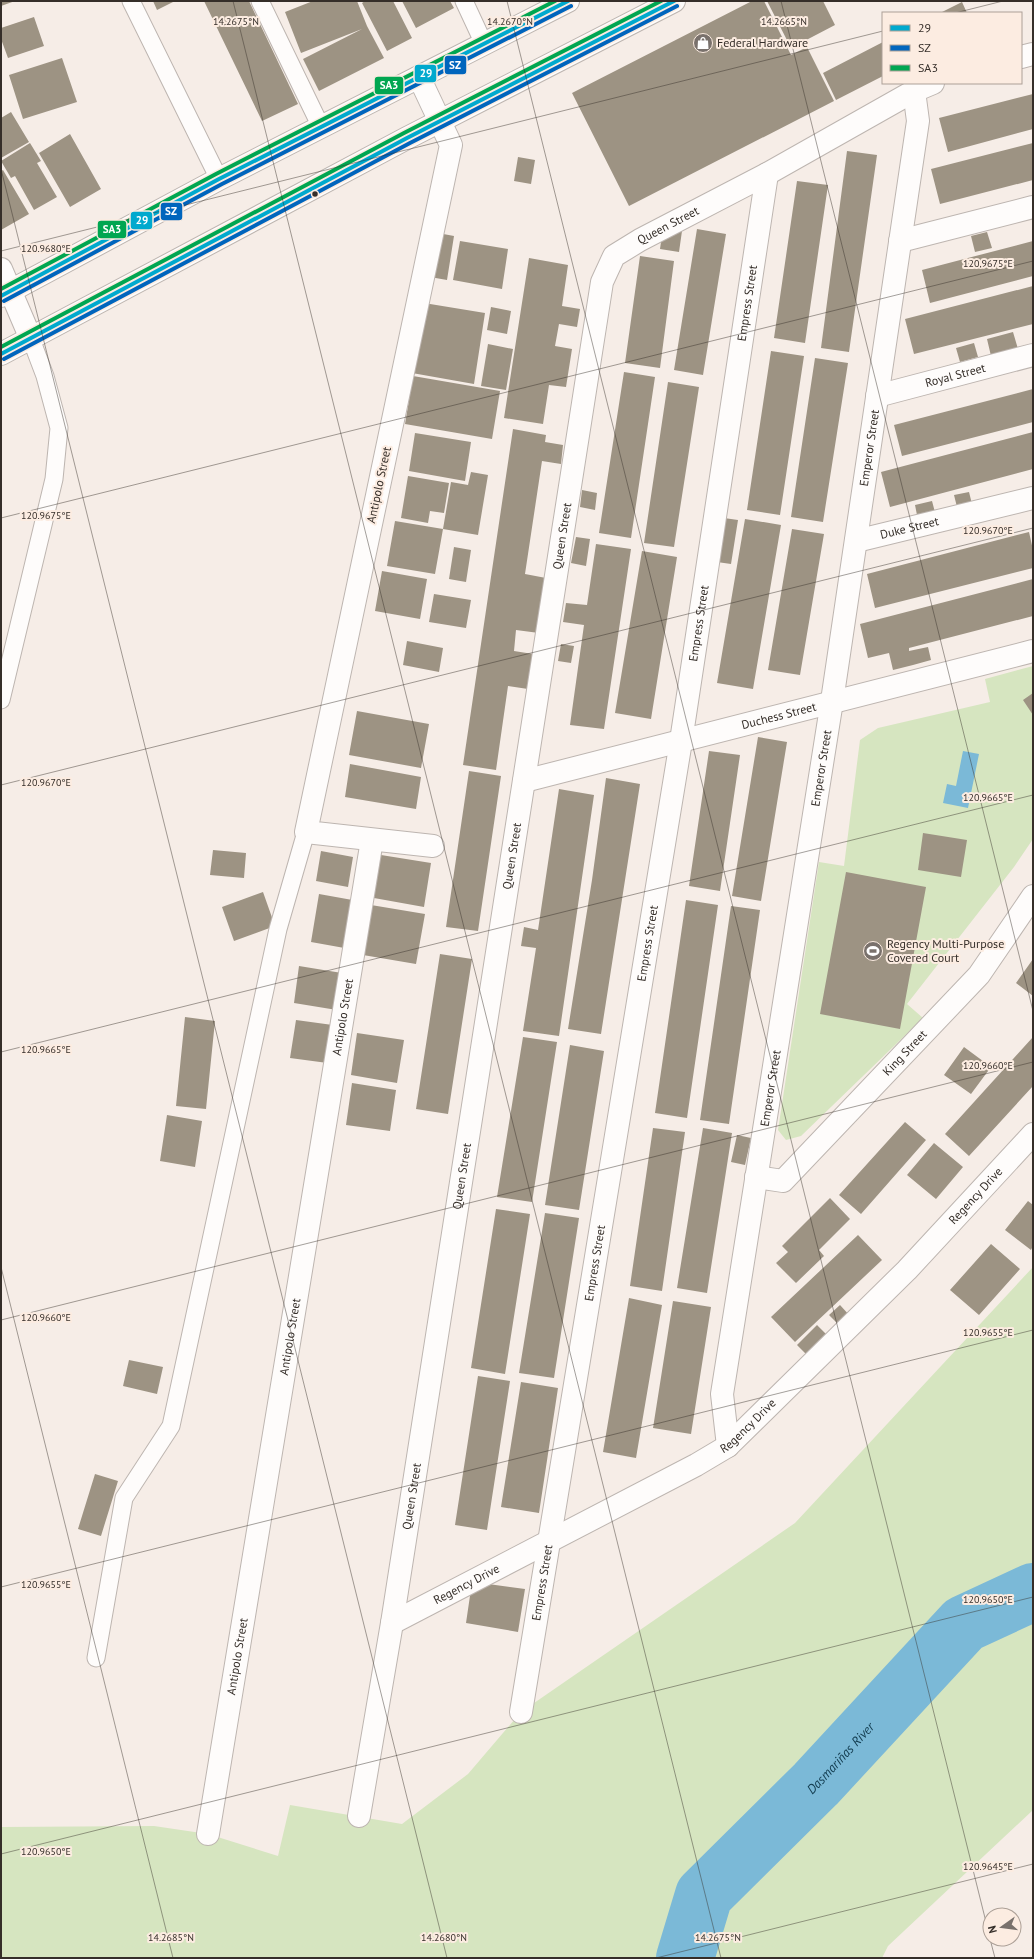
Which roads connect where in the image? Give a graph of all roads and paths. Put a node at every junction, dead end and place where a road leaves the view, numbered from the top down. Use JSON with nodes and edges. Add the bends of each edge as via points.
{"nodes":[{"id":1,"x":131,"y":1,"type":"edge"},
{"id":2,"x":260,"y":1,"type":"edge"},
{"id":3,"x":464,"y":1,"type":"edge"},
{"id":4,"x":568,"y":1,"type":"edge"},
{"id":5,"x":674,"y":1,"type":"edge"},
{"id":6,"x":484,"y":44,"type":"junction"},
{"id":7,"x":1033,"y":54,"type":"edge"},
{"id":8,"x":1022,"y":58,"type":"edge"},
{"id":9,"x":419,"y":77,"type":"junction"},
{"id":10,"x":924,"y":87,"type":"edge"},
{"id":11,"x":440,"y":121,"type":"junction"},
{"id":12,"x":321,"y":127,"type":"junction"},
{"id":13,"x":767,"y":174,"type":"junction"},
{"id":14,"x":219,"y":179,"type":"junction"},
{"id":15,"x":1033,"y":207,"type":"edge"},
{"id":16,"x":900,"y":242,"type":"junction"},
{"id":17,"x":1,"y":269,"type":"edge"},
{"id":18,"x":6,"y":294,"type":"edge"},
{"id":19,"x":31,"y":339,"type":"junction"},
{"id":20,"x":1,"y":354,"type":"edge"},
{"id":21,"x":1033,"y":355,"type":"edge"},
{"id":22,"x":877,"y":396,"type":"junction"},
{"id":23,"x":1033,"y":498,"type":"edge"},
{"id":24,"x":856,"y":541,"type":"junction"},
{"id":25,"x":1033,"y":651,"type":"edge"},
{"id":26,"x":1,"y":700,"type":"edge"},
{"id":27,"x":832,"y":701,"type":"junction"},
{"id":28,"x":681,"y":741,"type":"junction"},
{"id":29,"x":524,"y":782,"type":"junction"},
{"id":30,"x":306,"y":832,"type":"junction"},
{"id":31,"x":372,"y":840,"type":"junction"},
{"id":32,"x":433,"y":846,"type":"dead end"},
{"id":33,"x":1033,"y":896,"type":"edge"},
{"id":34,"x":1033,"y":1134,"type":"edge"},
{"id":35,"x":756,"y":1177,"type":"junction"},
{"id":36,"x":728,"y":1446,"type":"junction"},
{"id":37,"x":550,"y":1540,"type":"junction"},
{"id":38,"x":392,"y":1623,"type":"junction"},
{"id":39,"x":96,"y":1658,"type":"dead end"},
{"id":40,"x":521,"y":1712,"type":"dead end"},
{"id":41,"x":359,"y":1816,"type":"dead end"},
{"id":42,"x":208,"y":1834,"type":"dead end"}],
"edges":[{"from":1,"to":14,"type":"lane"},
{"from":2,"to":12,"type":"lane"},
{"from":3,"to":6,"type":"lane"},
{"from":4,"to":6,"type":"street"},
{"from":5,"to":11,"type":"street"},
{"from":6,"to":9,"type":"street"},
{"from":7,"to":8,"type":"street"},
{"from":9,"to":11,"type":"street","name":"Antipolo Street"},
{"from":9,"to":12,"type":"street"},
{"from":10,"to":13,"type":"street","name":"Queen Street"},
{"from":10,"to":16,"type":"street","name":"Emperor Street"},
{"from":11,"to":19,"type":"street"},
{"from":11,"to":30,"type":"street","name":"Antipolo Street","via":[[450,145]]},
{"from":12,"to":14,"type":"street"},
{"from":13,"to":28,"type":"street","name":"Empress Street"},
{"from":13,"to":29,"type":"street","name":"Queen Street","via":[[614,256],[602,282]]},
{"from":14,"to":18,"type":"street"},
{"from":15,"to":16,"type":"street"},
{"from":16,"to":22,"type":"street","name":"Emperor Street"},
{"from":17,"to":18,"type":"street"},
{"from":18,"to":19,"type":"street"},
{"from":19,"to":20,"type":"street"},
{"from":19,"to":26,"type":"lane","via":[[45,376],[58,428],[54,479]]},
{"from":21,"to":22,"type":"street","name":"Royal Street"},
{"from":22,"to":24,"type":"street","name":"Emperor Street"},
{"from":23,"to":24,"type":"street","name":"Duke Street"},
{"from":24,"to":27,"type":"street","name":"Emperor Street"},
{"from":25,"to":27,"type":"street","name":"Duchess Street"},
{"from":27,"to":28,"type":"street","name":"Duchess Street"},
{"from":27,"to":35,"type":"street","name":"Emperor Street"},
{"from":28,"to":29,"type":"street","name":"Duchess Street"},
{"from":28,"to":37,"type":"street","name":"Empress Street"},
{"from":29,"to":38,"type":"street","name":"Queen Street"},
{"from":30,"to":31,"type":"street"},
{"from":30,"to":39,"type":"lane","via":[[278,929],[171,1426],[124,1498]]},
{"from":31,"to":32,"type":"street"},
{"from":31,"to":42,"type":"street","name":"Antipolo Street"},
{"from":33,"to":35,"type":"street","name":"King Street","via":[[978,975],[783,1181]]},
{"from":34,"to":36,"type":"street","name":"Regency Drive","via":[[907,1270]]},
{"from":35,"to":36,"type":"street","name":"Emperor Street","via":[[722,1394]]},
{"from":36,"to":37,"type":"street","name":"Regency Drive"},
{"from":37,"to":38,"type":"street","name":"Regency Drive"},
{"from":37,"to":40,"type":"street","name":"Empress Street"},
{"from":38,"to":41,"type":"street","name":"Queen Street"}]}
